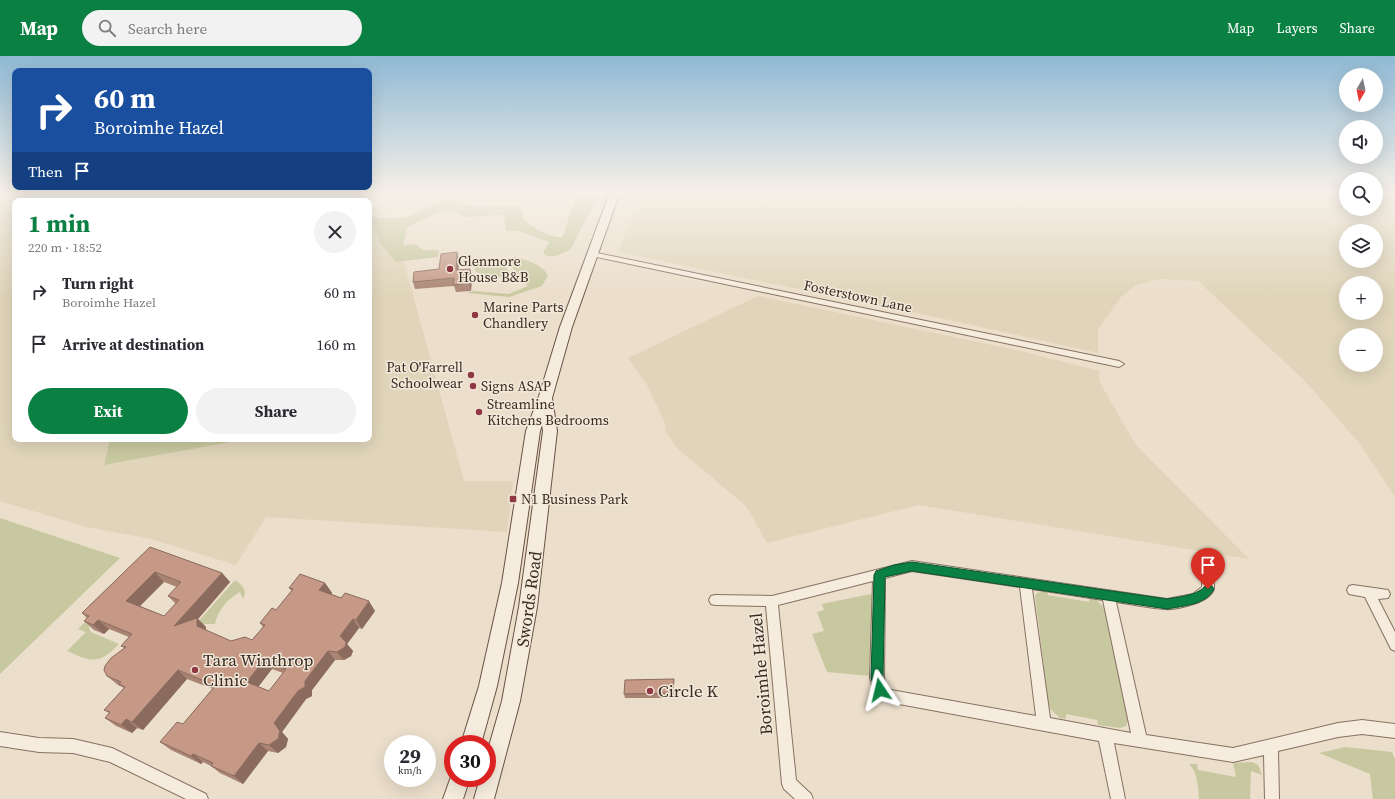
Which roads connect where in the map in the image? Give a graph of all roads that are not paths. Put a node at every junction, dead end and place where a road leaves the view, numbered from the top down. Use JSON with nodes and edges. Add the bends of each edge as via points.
{"nodes":[{"id":1,"x":603,"y":227,"type":"edge"},
{"id":2,"x":592,"y":254,"type":"junction"},
{"id":3,"x":1119,"y":364,"type":"dead end"},
{"id":4,"x":546,"y":396,"type":"junction"},
{"id":5,"x":1200,"y":558,"type":"dead end"},
{"id":6,"x":879,"y":575,"type":"junction"},
{"id":7,"x":1025,"y":583,"type":"junction"},
{"id":8,"x":1352,"y":590,"type":"dead end"},
{"id":9,"x":1369,"y":592,"type":"junction"},
{"id":10,"x":1384,"y":594,"type":"dead end"},
{"id":11,"x":1108,"y":595,"type":"junction"},
{"id":12,"x":716,"y":600,"type":"dead end"},
{"id":13,"x":772,"y":602,"type":"junction"},
{"id":14,"x":1395,"y":646,"type":"edge"},
{"id":15,"x":1044,"y":724,"type":"junction"},
{"id":16,"x":1395,"y":732,"type":"edge"},
{"id":17,"x":474,"y":735,"type":"edge"},
{"id":18,"x":1105,"y":735,"type":"junction"},
{"id":19,"x":0,"y":739,"type":"edge"},
{"id":20,"x":1140,"y":742,"type":"junction"},
{"id":21,"x":1271,"y":747,"type":"junction"},
{"id":22,"x":457,"y":787,"type":"edge"},
{"id":23,"x":201,"y":799,"type":"edge"},
{"id":24,"x":453,"y":799,"type":"edge"},
{"id":25,"x":484,"y":799,"type":"edge"},
{"id":26,"x":806,"y":799,"type":"edge"},
{"id":27,"x":1118,"y":799,"type":"edge"},
{"id":28,"x":1272,"y":799,"type":"edge"}],
"edges":[{"from":1,"to":2,"type":"main road","name":"Swords Road"},
{"from":2,"to":3,"type":"street","name":"Fosterstown Lane"},
{"from":2,"to":4,"type":"main road","name":"Swords Road","via":[[566,327]]},
{"from":4,"to":17,"type":"main road","name":"Swords Road","via":[[533,431],[510,583],[488,686]]},
{"from":4,"to":25,"type":"main road","name":"Swords Road","via":[[550,431],[528,607],[511,701]]},
{"from":5,"to":11,"type":"street","name":"Boroimhe Hazel","via":[[1208,582],[1208,589],[1204,595],[1167,604]]},
{"from":6,"to":7,"type":"street","name":"Boroimhe Hazel","via":[[912,566]]},
{"from":6,"to":13,"type":"street","name":"Boroimhe Hazel"},
{"from":6,"to":15,"type":"street","via":[[877,678],[880,690],[888,696],[907,700]]},
{"from":7,"to":11,"type":"street","name":"Boroimhe Hazel"},
{"from":7,"to":15,"type":"street"},
{"from":8,"to":9,"type":"street"},
{"from":9,"to":10,"type":"street"},
{"from":9,"to":14,"type":"street"},
{"from":11,"to":20,"type":"street"},
{"from":12,"to":13,"type":"street"},
{"from":13,"to":26,"type":"street","name":"Boroimhe Hazel","via":[[789,784]]},
{"from":15,"to":18,"type":"street"},
{"from":16,"to":21,"type":"street","via":[[1362,727],[1338,730]]},
{"from":18,"to":20,"type":"street"},
{"from":18,"to":27,"type":"street"},
{"from":19,"to":23,"type":"street","via":[[39,745],[73,746],[112,755]]},
{"from":20,"to":21,"type":"street","via":[[1233,756]]},
{"from":21,"to":28,"type":"street"},
{"from":22,"to":24,"type":"main road"}]}
